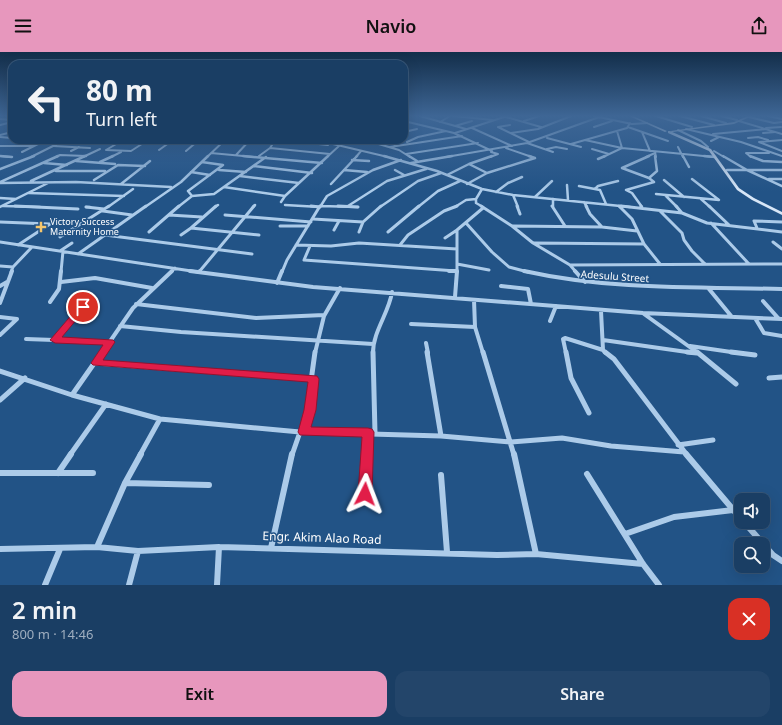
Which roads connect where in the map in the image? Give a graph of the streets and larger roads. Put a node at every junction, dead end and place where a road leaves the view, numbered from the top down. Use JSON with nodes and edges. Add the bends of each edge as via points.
{"nodes":[{"id":1,"x":425,"y":141,"type":"edge"},
{"id":2,"x":473,"y":141,"type":"edge"},
{"id":3,"x":501,"y":141,"type":"edge"},
{"id":4,"x":533,"y":141,"type":"edge"},
{"id":5,"x":558,"y":141,"type":"edge"},
{"id":6,"x":582,"y":141,"type":"edge"},
{"id":7,"x":589,"y":141,"type":"edge"},
{"id":8,"x":620,"y":141,"type":"edge"},
{"id":9,"x":646,"y":141,"type":"edge"},
{"id":10,"x":690,"y":141,"type":"edge"},
{"id":11,"x":693,"y":141,"type":"edge"},
{"id":12,"x":702,"y":141,"type":"edge"},
{"id":13,"x":732,"y":141,"type":"edge"},
{"id":14,"x":770,"y":141,"type":"edge"},
{"id":15,"x":528,"y":142,"type":"junction"},
{"id":16,"x":408,"y":143,"type":"edge"},
{"id":17,"x":478,"y":143,"type":"junction"},
{"id":18,"x":37,"y":144,"type":"edge"},
{"id":19,"x":58,"y":144,"type":"edge"},
{"id":20,"x":117,"y":144,"type":"edge"},
{"id":21,"x":142,"y":144,"type":"edge"},
{"id":22,"x":167,"y":144,"type":"edge"},
{"id":23,"x":194,"y":144,"type":"edge"},
{"id":24,"x":220,"y":144,"type":"edge"},
{"id":25,"x":247,"y":144,"type":"edge"},
{"id":26,"x":273,"y":144,"type":"edge"},
{"id":27,"x":319,"y":144,"type":"edge"},
{"id":28,"x":331,"y":144,"type":"edge"},
{"id":29,"x":379,"y":144,"type":"edge"},
{"id":30,"x":401,"y":144,"type":"edge"},
{"id":31,"x":571,"y":144,"type":"junction"},
{"id":32,"x":395,"y":145,"type":"joint"},
{"id":33,"x":0,"y":146,"type":"edge"},
{"id":34,"x":33,"y":146,"type":"junction"},
{"id":35,"x":54,"y":146,"type":"junction"},
{"id":36,"x":339,"y":146,"type":"junction"},
{"id":37,"x":512,"y":146,"type":"junction"},
{"id":38,"x":80,"y":147,"type":"junction"},
{"id":39,"x":390,"y":147,"type":"junction"},
{"id":40,"x":581,"y":147,"type":"dead end"},
{"id":41,"x":678,"y":147,"type":"dead end"},
{"id":42,"x":708,"y":147,"type":"junction"},
{"id":43,"x":90,"y":148,"type":"dead end"},
{"id":44,"x":270,"y":148,"type":"junction"},
{"id":45,"x":506,"y":148,"type":"junction"},
{"id":46,"x":622,"y":148,"type":"junction"},
{"id":47,"x":100,"y":149,"type":"dead end"},
{"id":48,"x":546,"y":149,"type":"junction"},
{"id":49,"x":567,"y":149,"type":"dead end"},
{"id":50,"x":592,"y":149,"type":"dead end"},
{"id":51,"x":159,"y":150,"type":"dead end"},
{"id":52,"x":186,"y":150,"type":"dead end"},
{"id":53,"x":782,"y":150,"type":"edge"},
{"id":54,"x":71,"y":151,"type":"dead end"},
{"id":55,"x":361,"y":151,"type":"junction"},
{"id":56,"x":491,"y":151,"type":"junction"},
{"id":57,"x":650,"y":151,"type":"junction"},
{"id":58,"x":714,"y":151,"type":"junction"},
{"id":59,"x":22,"y":152,"type":"dead end"},
{"id":60,"x":121,"y":152,"type":"junction"},
{"id":61,"x":553,"y":152,"type":"dead end"},
{"id":62,"x":655,"y":152,"type":"junction"},
{"id":63,"x":210,"y":153,"type":"junction"},
{"id":64,"x":772,"y":153,"type":"junction"},
{"id":65,"x":330,"y":154,"type":"junction"},
{"id":66,"x":406,"y":154,"type":"junction"},
{"id":67,"x":609,"y":154,"type":"junction"},
{"id":68,"x":683,"y":154,"type":"junction"},
{"id":69,"x":236,"y":155,"type":"junction"},
{"id":70,"x":86,"y":156,"type":"junction"},
{"id":71,"x":259,"y":156,"type":"junction"},
{"id":72,"x":782,"y":156,"type":"edge"},
{"id":73,"x":1,"y":157,"type":"edge"},
{"id":74,"x":12,"y":157,"type":"dead end"},
{"id":75,"x":266,"y":157,"type":"junction"},
{"id":76,"x":715,"y":157,"type":"junction"},
{"id":77,"x":598,"y":158,"type":"dead end"},
{"id":78,"x":352,"y":160,"type":"junction"},
{"id":79,"x":401,"y":160,"type":"junction"},
{"id":80,"x":76,"y":161,"type":"junction"},
{"id":81,"x":150,"y":161,"type":"dead end"},
{"id":82,"x":369,"y":161,"type":"dead end"},
{"id":83,"x":100,"y":162,"type":"junction"},
{"id":84,"x":202,"y":162,"type":"junction"},
{"id":85,"x":418,"y":162,"type":"junction"},
{"id":86,"x":777,"y":162,"type":"junction"},
{"id":87,"x":782,"y":162,"type":"edge"},
{"id":88,"x":42,"y":163,"type":"junction"},
{"id":89,"x":322,"y":163,"type":"junction"},
{"id":90,"x":115,"y":164,"type":"dead end"},
{"id":91,"x":411,"y":164,"type":"junction"},
{"id":92,"x":469,"y":164,"type":"junction"},
{"id":93,"x":68,"y":165,"type":"junction"},
{"id":94,"x":782,"y":165,"type":"edge"},
{"id":95,"x":145,"y":166,"type":"junction"},
{"id":96,"x":254,"y":166,"type":"junction"},
{"id":97,"x":689,"y":166,"type":"dead end"},
{"id":98,"x":0,"y":169,"type":"edge"},
{"id":99,"x":428,"y":169,"type":"junction"},
{"id":100,"x":219,"y":170,"type":"junction"},
{"id":101,"x":344,"y":170,"type":"junction"},
{"id":102,"x":395,"y":170,"type":"dead end"},
{"id":103,"x":727,"y":170,"type":"junction"},
{"id":104,"x":747,"y":170,"type":"junction"},
{"id":105,"x":782,"y":170,"type":"edge"},
{"id":106,"x":55,"y":171,"type":"junction"},
{"id":107,"x":105,"y":171,"type":"dead end"},
{"id":108,"x":191,"y":172,"type":"junction"},
{"id":109,"x":246,"y":172,"type":"junction"},
{"id":110,"x":368,"y":172,"type":"junction"},
{"id":111,"x":312,"y":173,"type":"junction"},
{"id":112,"x":441,"y":173,"type":"junction"},
{"id":113,"x":487,"y":173,"type":"junction"},
{"id":114,"x":210,"y":175,"type":"junction"},
{"id":115,"x":405,"y":175,"type":"junction"},
{"id":116,"x":240,"y":176,"type":"junction"},
{"id":117,"x":447,"y":176,"type":"junction"},
{"id":118,"x":522,"y":177,"type":"dead end"},
{"id":119,"x":649,"y":178,"type":"junction"},
{"id":120,"x":782,"y":178,"type":"edge"},
{"id":121,"x":692,"y":179,"type":"dead end"},
{"id":122,"x":94,"y":180,"type":"dead end"},
{"id":123,"x":664,"y":180,"type":"dead end"},
{"id":124,"x":766,"y":180,"type":"junction"},
{"id":125,"x":460,"y":181,"type":"junction"},
{"id":126,"x":552,"y":181,"type":"dead end"},
{"id":127,"x":0,"y":182,"type":"edge"},
{"id":128,"x":50,"y":182,"type":"junction"},
{"id":129,"x":618,"y":182,"type":"dead end"},
{"id":130,"x":29,"y":183,"type":"junction"},
{"id":131,"x":120,"y":184,"type":"junction"},
{"id":132,"x":299,"y":184,"type":"junction"},
{"id":133,"x":331,"y":184,"type":"dead end"},
{"id":134,"x":466,"y":184,"type":"junction"},
{"id":135,"x":567,"y":185,"type":"dead end"},
{"id":136,"x":579,"y":186,"type":"dead end"},
{"id":137,"x":782,"y":186,"type":"edge"},
{"id":138,"x":172,"y":187,"type":"junction"},
{"id":139,"x":224,"y":187,"type":"junction"},
{"id":140,"x":133,"y":189,"type":"dead end"},
{"id":141,"x":482,"y":189,"type":"junction"},
{"id":142,"x":595,"y":189,"type":"junction"},
{"id":143,"x":496,"y":192,"type":"junction"},
{"id":144,"x":29,"y":193,"type":"junction"},
{"id":145,"x":656,"y":194,"type":"dead end"},
{"id":146,"x":513,"y":195,"type":"junction"},
{"id":147,"x":665,"y":195,"type":"junction"},
{"id":148,"x":124,"y":196,"type":"junction"},
{"id":149,"x":192,"y":196,"type":"junction"},
{"id":150,"x":286,"y":196,"type":"junction"},
{"id":151,"x":535,"y":197,"type":"junction"},
{"id":152,"x":684,"y":197,"type":"junction"},
{"id":153,"x":0,"y":198,"type":"edge"},
{"id":154,"x":16,"y":199,"type":"junction"},
{"id":155,"x":476,"y":199,"type":"junction"},
{"id":156,"x":553,"y":199,"type":"junction"},
{"id":157,"x":701,"y":199,"type":"junction"},
{"id":158,"x":568,"y":200,"type":"junction"},
{"id":159,"x":281,"y":202,"type":"dead end"},
{"id":160,"x":584,"y":202,"type":"junction"},
{"id":161,"x":606,"y":204,"type":"junction"},
{"id":162,"x":218,"y":205,"type":"dead end"},
{"id":163,"x":255,"y":205,"type":"dead end"},
{"id":164,"x":285,"y":205,"type":"dead end"},
{"id":165,"x":320,"y":206,"type":"junction"},
{"id":166,"x":348,"y":206,"type":"junction"},
{"id":167,"x":619,"y":206,"type":"junction"},
{"id":168,"x":1,"y":207,"type":"edge"},
{"id":169,"x":86,"y":207,"type":"dead end"},
{"id":170,"x":358,"y":207,"type":"dead end"},
{"id":171,"x":483,"y":208,"type":"junction"},
{"id":172,"x":642,"y":208,"type":"junction"},
{"id":173,"x":78,"y":209,"type":"dead end"},
{"id":174,"x":104,"y":210,"type":"junction"},
{"id":175,"x":660,"y":210,"type":"junction"},
{"id":176,"x":682,"y":213,"type":"junction"},
{"id":177,"x":520,"y":214,"type":"dead end"},
{"id":178,"x":782,"y":214,"type":"edge"},
{"id":179,"x":132,"y":215,"type":"junction"},
{"id":180,"x":169,"y":215,"type":"junction"},
{"id":181,"x":225,"y":215,"type":"dead end"},
{"id":182,"x":246,"y":216,"type":"junction"},
{"id":183,"x":203,"y":217,"type":"junction"},
{"id":184,"x":312,"y":221,"type":"junction"},
{"id":185,"x":339,"y":221,"type":"junction"},
{"id":186,"x":0,"y":222,"type":"edge"},
{"id":187,"x":363,"y":222,"type":"junction"},
{"id":188,"x":466,"y":222,"type":"junction"},
{"id":189,"x":782,"y":222,"type":"edge"},
{"id":190,"x":711,"y":223,"type":"junction"},
{"id":191,"x":280,"y":226,"type":"dead end"},
{"id":192,"x":308,"y":226,"type":"junction"},
{"id":193,"x":512,"y":226,"type":"junction"},
{"id":194,"x":565,"y":226,"type":"junction"},
{"id":195,"x":730,"y":226,"type":"junction"},
{"id":196,"x":602,"y":227,"type":"junction"},
{"id":197,"x":191,"y":228,"type":"junction"},
{"id":198,"x":758,"y":228,"type":"junction"},
{"id":199,"x":334,"y":230,"type":"dead end"},
{"id":200,"x":457,"y":230,"type":"junction"},
{"id":201,"x":637,"y":230,"type":"junction"},
{"id":202,"x":149,"y":232,"type":"dead end"},
{"id":203,"x":233,"y":232,"type":"junction"},
{"id":204,"x":359,"y":232,"type":"dead end"},
{"id":205,"x":388,"y":232,"type":"dead end"},
{"id":206,"x":782,"y":232,"type":"edge"},
{"id":207,"x":105,"y":235,"type":"junction"},
{"id":208,"x":181,"y":235,"type":"dead end"},
{"id":209,"x":259,"y":235,"type":"dead end"},
{"id":210,"x":60,"y":237,"type":"dead end"},
{"id":211,"x":445,"y":238,"type":"dead end"},
{"id":212,"x":0,"y":242,"type":"edge"},
{"id":213,"x":773,"y":242,"type":"dead end"},
{"id":214,"x":72,"y":243,"type":"dead end"},
{"id":215,"x":533,"y":243,"type":"junction"},
{"id":216,"x":644,"y":244,"type":"junction"},
{"id":217,"x":18,"y":245,"type":"junction"},
{"id":218,"x":296,"y":245,"type":"junction"},
{"id":219,"x":400,"y":245,"type":"junction"},
{"id":220,"x":310,"y":246,"type":"junction"},
{"id":221,"x":32,"y":247,"type":"junction"},
{"id":222,"x":218,"y":250,"type":"junction"},
{"id":223,"x":457,"y":250,"type":"junction"},
{"id":224,"x":782,"y":250,"type":"edge"},
{"id":225,"x":61,"y":251,"type":"junction"},
{"id":226,"x":78,"y":254,"type":"junction"},
{"id":227,"x":252,"y":254,"type":"dead end"},
{"id":228,"x":457,"y":264,"type":"junction"},
{"id":229,"x":660,"y":264,"type":"junction"},
{"id":230,"x":705,"y":264,"type":"junction"},
{"id":231,"x":749,"y":264,"type":"junction"},
{"id":232,"x":782,"y":264,"type":"edge"},
{"id":233,"x":570,"y":265,"type":"junction"},
{"id":234,"x":0,"y":266,"type":"edge"},
{"id":235,"x":13,"y":267,"type":"junction"},
{"id":236,"x":176,"y":268,"type":"junction"},
{"id":237,"x":489,"y":270,"type":"dead end"},
{"id":238,"x":456,"y":271,"type":"junction"},
{"id":239,"x":199,"y":272,"type":"junction"},
{"id":240,"x":8,"y":282,"type":"junction"},
{"id":241,"x":61,"y":282,"type":"junction"},
{"id":242,"x":585,"y":282,"type":"junction"},
{"id":243,"x":276,"y":283,"type":"junction"},
{"id":244,"x":0,"y":286,"type":"edge"},
{"id":245,"x":501,"y":286,"type":"dead end"},
{"id":246,"x":152,"y":288,"type":"junction"},
{"id":247,"x":340,"y":288,"type":"junction"},
{"id":248,"x":709,"y":289,"type":"junction"},
{"id":249,"x":782,"y":289,"type":"edge"},
{"id":250,"x":392,"y":292,"type":"junction"},
{"id":251,"x":92,"y":296,"type":"dead end"},
{"id":252,"x":455,"y":298,"type":"junction"},
{"id":253,"x":474,"y":300,"type":"junction"},
{"id":254,"x":763,"y":301,"type":"dead end"},
{"id":255,"x":50,"y":302,"type":"dead end"},
{"id":256,"x":0,"y":303,"type":"edge"},
{"id":257,"x":136,"y":304,"type":"junction"},
{"id":258,"x":531,"y":304,"type":"junction"},
{"id":259,"x":556,"y":306,"type":"junction"},
{"id":260,"x":601,"y":310,"type":"junction"},
{"id":261,"x":642,"y":313,"type":"junction"},
{"id":262,"x":324,"y":315,"type":"junction"},
{"id":263,"x":0,"y":317,"type":"edge"},
{"id":264,"x":732,"y":317,"type":"junction"},
{"id":265,"x":755,"y":318,"type":"junction"},
{"id":266,"x":781,"y":319,"type":"edge"},
{"id":267,"x":550,"y":321,"type":"dead end"},
{"id":268,"x":411,"y":324,"type":"dead end"},
{"id":269,"x":120,"y":326,"type":"junction"},
{"id":270,"x":475,"y":327,"type":"junction"},
{"id":271,"x":0,"y":334,"type":"edge"},
{"id":272,"x":782,"y":336,"type":"edge"},
{"id":273,"x":26,"y":339,"type":"dead end"},
{"id":274,"x":55,"y":340,"type":"junction"},
{"id":275,"x":603,"y":340,"type":"junction"},
{"id":276,"x":110,"y":342,"type":"junction"},
{"id":277,"x":317,"y":342,"type":"junction"},
{"id":278,"x":426,"y":343,"type":"dead end"},
{"id":279,"x":373,"y":344,"type":"junction"},
{"id":280,"x":690,"y":346,"type":"junction"},
{"id":281,"x":603,"y":350,"type":"junction"},
{"id":282,"x":697,"y":353,"type":"junction"},
{"id":283,"x":755,"y":355,"type":"dead end"},
{"id":284,"x":96,"y":363,"type":"junction"},
{"id":285,"x":0,"y":371,"type":"edge"},
{"id":286,"x":25,"y":378,"type":"junction"},
{"id":287,"x":769,"y":378,"type":"dead end"},
{"id":288,"x":782,"y":378,"type":"edge"},
{"id":289,"x":313,"y":379,"type":"junction"},
{"id":290,"x":736,"y":384,"type":"dead end"},
{"id":291,"x":72,"y":395,"type":"junction"},
{"id":292,"x":0,"y":400,"type":"edge"},
{"id":293,"x":106,"y":404,"type":"junction"},
{"id":294,"x":589,"y":414,"type":"dead end"},
{"id":295,"x":160,"y":419,"type":"junction"},
{"id":296,"x":302,"y":432,"type":"junction"},
{"id":297,"x":368,"y":432,"type":"junction"},
{"id":298,"x":375,"y":433,"type":"junction"},
{"id":299,"x":441,"y":436,"type":"junction"},
{"id":300,"x":713,"y":440,"type":"dead end"},
{"id":301,"x":511,"y":442,"type":"junction"},
{"id":302,"x":678,"y":445,"type":"junction"},
{"id":303,"x":684,"y":452,"type":"junction"},
{"id":304,"x":0,"y":473,"type":"edge"},
{"id":305,"x":58,"y":473,"type":"junction"},
{"id":306,"x":93,"y":473,"type":"dead end"},
{"id":307,"x":588,"y":474,"type":"dead end"},
{"id":308,"x":441,"y":475,"type":"dead end"},
{"id":309,"x":125,"y":483,"type":"junction"},
{"id":310,"x":209,"y":485,"type":"dead end"},
{"id":311,"x":365,"y":494,"type":"dead end"},
{"id":312,"x":733,"y":510,"type":"joint"},
{"id":313,"x":750,"y":529,"type":"edge"},
{"id":314,"x":625,"y":534,"type":"junction"},
{"id":315,"x":97,"y":547,"type":"junction"},
{"id":316,"x":219,"y":547,"type":"junction"},
{"id":317,"x":271,"y":548,"type":"junction"},
{"id":318,"x":0,"y":549,"type":"edge"},
{"id":319,"x":60,"y":549,"type":"junction"},
{"id":320,"x":138,"y":551,"type":"junction"},
{"id":321,"x":447,"y":552,"type":"junction"},
{"id":322,"x":536,"y":554,"type":"junction"},
{"id":323,"x":782,"y":561,"type":"edge"},
{"id":324,"x":644,"y":564,"type":"junction"},
{"id":325,"x":45,"y":585,"type":"edge"},
{"id":326,"x":130,"y":585,"type":"edge"},
{"id":327,"x":217,"y":585,"type":"edge"},
{"id":328,"x":659,"y":585,"type":"edge"}],
"edges":[{"from":1,"to":16,"type":"street"},
{"from":2,"to":17,"type":"street"},
{"from":3,"to":37,"type":"street"},
{"from":4,"to":15,"type":"street"},
{"from":5,"to":31,"type":"street"},
{"from":6,"to":31,"type":"street"},
{"from":7,"to":46,"type":"street"},
{"from":8,"to":46,"type":"street"},
{"from":9,"to":57,"type":"street"},
{"from":10,"to":76,"type":"street","via":[[708,149]]},
{"from":11,"to":42,"type":"street"},
{"from":12,"to":42,"type":"street"},
{"from":13,"to":64,"type":"street"},
{"from":14,"to":53,"type":"street","via":[[759,142]]},
{"from":15,"to":37,"type":"street"},
{"from":15,"to":48,"type":"street"},
{"from":17,"to":56,"type":"street"},
{"from":17,"to":66,"type":"street"},
{"from":18,"to":34,"type":"street"},
{"from":19,"to":35,"type":"street"},
{"from":20,"to":60,"type":"street","via":[[106,150]]},
{"from":21,"to":60,"type":"street","via":[[132,151]]},
{"from":22,"to":51,"type":"street"},
{"from":23,"to":52,"type":"street"},
{"from":24,"to":63,"type":"street"},
{"from":25,"to":69,"type":"street"},
{"from":26,"to":44,"type":"street"},
{"from":27,"to":36,"type":"street"},
{"from":28,"to":36,"type":"street"},
{"from":29,"to":39,"type":"street"},
{"from":30,"to":32,"type":"street"},
{"from":31,"to":40,"type":"street"},
{"from":32,"to":39,"type":"street"},
{"from":33,"to":34,"type":"street"},
{"from":34,"to":59,"type":"street"},
{"from":35,"to":38,"type":"street"},
{"from":35,"to":98,"type":"street"},
{"from":36,"to":55,"type":"street"},
{"from":36,"to":65,"type":"street"},
{"from":37,"to":45,"type":"street"},
{"from":38,"to":43,"type":"street"},
{"from":38,"to":54,"type":"street"},
{"from":39,"to":66,"type":"street"},
{"from":41,"to":68,"type":"street"},
{"from":42,"to":58,"type":"street"},
{"from":44,"to":65,"type":"street"},
{"from":44,"to":71,"type":"street"},
{"from":45,"to":56,"type":"street"},
{"from":45,"to":113,"type":"street","via":[[535,158]]},
{"from":46,"to":57,"type":"street"},
{"from":46,"to":67,"type":"street"},
{"from":47,"to":70,"type":"street"},
{"from":48,"to":49,"type":"street"},
{"from":48,"to":61,"type":"street"},
{"from":50,"to":67,"type":"street"},
{"from":55,"to":78,"type":"street"},
{"from":55,"to":79,"type":"street"},
{"from":56,"to":85,"type":"street"},
{"from":56,"to":92,"type":"street","via":[[498,154]]},
{"from":57,"to":62,"type":"street"},
{"from":58,"to":103,"type":"street"},
{"from":58,"to":104,"type":"street"},
{"from":60,"to":83,"type":"street"},
{"from":62,"to":68,"type":"street"},
{"from":62,"to":119,"type":"street","via":[[657,171]]},
{"from":62,"to":119,"type":"street","via":[[622,168]]},
{"from":63,"to":69,"type":"street"},
{"from":63,"to":84,"type":"street"},
{"from":64,"to":72,"type":"street"},
{"from":64,"to":86,"type":"street","via":[[746,154],[762,161]]},
{"from":65,"to":89,"type":"street"},
{"from":66,"to":85,"type":"street"},
{"from":67,"to":77,"type":"street"},
{"from":68,"to":76,"type":"street"},
{"from":68,"to":97,"type":"street"},
{"from":69,"to":71,"type":"street"},
{"from":70,"to":80,"type":"street"},
{"from":70,"to":88,"type":"street","via":[[62,155]]},
{"from":71,"to":75,"type":"street"},
{"from":73,"to":74,"type":"street"},
{"from":75,"to":89,"type":"street"},
{"from":75,"to":96,"type":"street"},
{"from":76,"to":178,"type":"street","via":[[738,189]]},
{"from":78,"to":82,"type":"street"},
{"from":78,"to":101,"type":"street"},
{"from":79,"to":91,"type":"street"},
{"from":79,"to":110,"type":"street"},
{"from":80,"to":83,"type":"street"},
{"from":80,"to":93,"type":"street"},
{"from":81,"to":95,"type":"street"},
{"from":83,"to":90,"type":"street"},
{"from":84,"to":100,"type":"street","via":[[223,164]]},
{"from":84,"to":108,"type":"street"},
{"from":85,"to":91,"type":"street"},
{"from":86,"to":87,"type":"street"},
{"from":86,"to":94,"type":"street"},
{"from":88,"to":93,"type":"street"},
{"from":88,"to":127,"type":"street"},
{"from":89,"to":111,"type":"street"},
{"from":91,"to":99,"type":"street"},
{"from":92,"to":113,"type":"street"},
{"from":92,"to":117,"type":"street"},
{"from":93,"to":106,"type":"street"},
{"from":95,"to":122,"type":"street","via":[[118,165]]},
{"from":95,"to":131,"type":"street"},
{"from":96,"to":109,"type":"street"},
{"from":96,"to":111,"type":"street"},
{"from":99,"to":112,"type":"street"},
{"from":99,"to":115,"type":"street"},
{"from":100,"to":109,"type":"street"},
{"from":100,"to":114,"type":"street"},
{"from":101,"to":110,"type":"street"},
{"from":101,"to":133,"type":"street"},
{"from":102,"to":115,"type":"street"},
{"from":103,"to":104,"type":"street"},
{"from":103,"to":178,"type":"street","via":[[742,189]]},
{"from":104,"to":105,"type":"street"},
{"from":104,"to":124,"type":"street"},
{"from":106,"to":107,"type":"street"},
{"from":106,"to":130,"type":"street"},
{"from":108,"to":114,"type":"street"},
{"from":108,"to":138,"type":"street"},
{"from":109,"to":116,"type":"street"},
{"from":110,"to":165,"type":"street","via":[[330,194]]},
{"from":111,"to":132,"type":"street"},
{"from":112,"to":117,"type":"street"},
{"from":112,"to":187,"type":"street","via":[[418,181],[373,212]]},
{"from":113,"to":134,"type":"street"},
{"from":114,"to":149,"type":"street","via":[[188,191]]},
{"from":115,"to":166,"type":"street","via":[[387,181]]},
{"from":116,"to":132,"type":"street"},
{"from":116,"to":139,"type":"street"},
{"from":117,"to":125,"type":"street"},
{"from":118,"to":143,"type":"street"},
{"from":119,"to":172,"type":"street","via":[[654,182],[626,190]]},
{"from":120,"to":124,"type":"street"},
{"from":121,"to":157,"type":"street","via":[[719,200]]},
{"from":123,"to":152,"type":"street"},
{"from":124,"to":137,"type":"street"},
{"from":125,"to":134,"type":"street"},
{"from":125,"to":205,"type":"street","via":[[438,191]]},
{"from":126,"to":151,"type":"street"},
{"from":127,"to":130,"type":"street"},
{"from":128,"to":130,"type":"street"},
{"from":128,"to":131,"type":"street"},
{"from":128,"to":144,"type":"street"},
{"from":129,"to":142,"type":"street"},
{"from":131,"to":138,"type":"street"},
{"from":132,"to":150,"type":"street"},
{"from":134,"to":141,"type":"street"},
{"from":135,"to":158,"type":"street"},
{"from":136,"to":142,"type":"street"},
{"from":138,"to":179,"type":"street"},
{"from":139,"to":149,"type":"street","via":[[208,196]]},
{"from":139,"to":150,"type":"street"},
{"from":140,"to":148,"type":"street"},
{"from":141,"to":143,"type":"street"},
{"from":141,"to":155,"type":"street"},
{"from":142,"to":161,"type":"street","via":[[601,191]]},
{"from":143,"to":146,"type":"street"},
{"from":144,"to":148,"type":"street"},
{"from":144,"to":154,"type":"street"},
{"from":145,"to":147,"type":"street"},
{"from":146,"to":151,"type":"street"},
{"from":146,"to":177,"type":"street"},
{"from":147,"to":152,"type":"street"},
{"from":147,"to":176,"type":"street"},
{"from":148,"to":174,"type":"street"},
{"from":149,"to":180,"type":"street"},
{"from":150,"to":159,"type":"street"},
{"from":151,"to":156,"type":"street"},
{"from":152,"to":157,"type":"street"},
{"from":153,"to":154,"type":"street"},
{"from":154,"to":168,"type":"street"},
{"from":155,"to":171,"type":"street"},
{"from":155,"to":219,"type":"street","via":[[466,200],[444,211],[408,235]]},
{"from":156,"to":158,"type":"street"},
{"from":156,"to":194,"type":"street","via":[[552,206]]},
{"from":157,"to":195,"type":"street"},
{"from":158,"to":160,"type":"street"},
{"from":160,"to":161,"type":"street"},
{"from":160,"to":196,"type":"street","via":[[590,214]]},
{"from":161,"to":167,"type":"street"},
{"from":162,"to":183,"type":"street"},
{"from":163,"to":182,"type":"street"},
{"from":164,"to":165,"type":"street"},
{"from":165,"to":166,"type":"street"},
{"from":165,"to":184,"type":"street"},
{"from":166,"to":170,"type":"street"},
{"from":167,"to":172,"type":"street"},
{"from":167,"to":201,"type":"street","via":[[632,219]]},
{"from":168,"to":173,"type":"street"},
{"from":169,"to":174,"type":"street"},
{"from":171,"to":188,"type":"street"},
{"from":171,"to":193,"type":"street"},
{"from":172,"to":175,"type":"street"},
{"from":174,"to":179,"type":"street"},
{"from":174,"to":210,"type":"street"},
{"from":175,"to":176,"type":"street"},
{"from":175,"to":230,"type":"street","via":[[682,233],[692,251]]},
{"from":176,"to":190,"type":"street"},
{"from":179,"to":207,"type":"street"},
{"from":180,"to":183,"type":"street"},
{"from":180,"to":202,"type":"street"},
{"from":181,"to":182,"type":"street"},
{"from":182,"to":184,"type":"street"},
{"from":182,"to":203,"type":"street"},
{"from":183,"to":197,"type":"street"},
{"from":184,"to":185,"type":"street"},
{"from":184,"to":192,"type":"street"},
{"from":185,"to":187,"type":"street"},
{"from":185,"to":199,"type":"street"},
{"from":186,"to":217,"type":"street","via":[[50,224]]},
{"from":187,"to":204,"type":"street"},
{"from":188,"to":200,"type":"street"},
{"from":188,"to":242,"type":"street","name":"Adesulu Street","via":[[487,247],[509,267]]},
{"from":189,"to":198,"type":"street","via":[[754,221]]},
{"from":190,"to":195,"type":"street"},
{"from":190,"to":231,"type":"street"},
{"from":191,"to":192,"type":"street"},
{"from":192,"to":218,"type":"street"},
{"from":193,"to":194,"type":"street"},
{"from":193,"to":215,"type":"street"},
{"from":194,"to":196,"type":"street"},
{"from":195,"to":198,"type":"street"},
{"from":196,"to":201,"type":"street"},
{"from":197,"to":203,"type":"street"},
{"from":197,"to":208,"type":"street"},
{"from":198,"to":206,"type":"street"},
{"from":200,"to":211,"type":"street"},
{"from":200,"to":223,"type":"street"},
{"from":201,"to":216,"type":"street"},
{"from":203,"to":209,"type":"street"},
{"from":203,"to":222,"type":"street"},
{"from":207,"to":222,"type":"street"},
{"from":207,"to":226,"type":"street"},
{"from":212,"to":217,"type":"street"},
{"from":213,"to":224,"type":"street"},
{"from":214,"to":225,"type":"street"},
{"from":215,"to":216,"type":"street"},
{"from":215,"to":233,"type":"street"},
{"from":216,"to":229,"type":"street"},
{"from":217,"to":221,"type":"street"},
{"from":218,"to":220,"type":"street"},
{"from":218,"to":243,"type":"street"},
{"from":219,"to":220,"type":"street","via":[[357,243]]},
{"from":219,"to":223,"type":"street"},
{"from":220,"to":238,"type":"street","via":[[304,260]]},
{"from":221,"to":225,"type":"street"},
{"from":221,"to":235,"type":"street"},
{"from":222,"to":227,"type":"street"},
{"from":222,"to":239,"type":"street"},
{"from":223,"to":228,"type":"street"},
{"from":225,"to":226,"type":"street"},
{"from":225,"to":241,"type":"street"},
{"from":226,"to":236,"type":"street"},
{"from":228,"to":237,"type":"street"},
{"from":228,"to":238,"type":"street"},
{"from":229,"to":230,"type":"street"},
{"from":229,"to":233,"type":"street"},
{"from":230,"to":231,"type":"street"},
{"from":231,"to":232,"type":"street"},
{"from":233,"to":242,"type":"street"},
{"from":234,"to":235,"type":"street"},
{"from":235,"to":240,"type":"street"},
{"from":236,"to":239,"type":"street"},
{"from":236,"to":246,"type":"street"},
{"from":238,"to":252,"type":"street"},
{"from":239,"to":243,"type":"street"},
{"from":240,"to":244,"type":"street"},
{"from":240,"to":256,"type":"street"},
{"from":241,"to":246,"type":"street","via":[[95,278]]},
{"from":241,"to":255,"type":"street"},
{"from":242,"to":248,"type":"street","name":"Adesulu Street"},
{"from":243,"to":247,"type":"street"},
{"from":245,"to":258,"type":"street","via":[[528,289]]},
{"from":246,"to":257,"type":"street"},
{"from":247,"to":250,"type":"street"},
{"from":247,"to":262,"type":"street"},
{"from":248,"to":249,"type":"street","name":"Adesulu Street"},
{"from":248,"to":264,"type":"street"},
{"from":250,"to":252,"type":"street"},
{"from":250,"to":279,"type":"street"},
{"from":251,"to":274,"type":"street"},
{"from":252,"to":253,"type":"street"},
{"from":253,"to":258,"type":"street"},
{"from":253,"to":270,"type":"street"},
{"from":254,"to":266,"type":"street"},
{"from":257,"to":262,"type":"street","via":[[256,318]]},
{"from":257,"to":269,"type":"street"},
{"from":258,"to":259,"type":"street"},
{"from":259,"to":260,"type":"street"},
{"from":259,"to":267,"type":"street"},
{"from":260,"to":261,"type":"street"},
{"from":260,"to":275,"type":"street"},
{"from":261,"to":264,"type":"street"},
{"from":261,"to":280,"type":"street"},
{"from":262,"to":277,"type":"street"},
{"from":263,"to":271,"type":"street","via":[[17,319]]},
{"from":264,"to":265,"type":"street"},
{"from":265,"to":266,"type":"street"},
{"from":265,"to":272,"type":"street","via":[[764,333]]},
{"from":268,"to":270,"type":"street"},
{"from":269,"to":276,"type":"street"},
{"from":269,"to":277,"type":"street"},
{"from":270,"to":301,"type":"street"},
{"from":273,"to":274,"type":"street"},
{"from":274,"to":276,"type":"street"},
{"from":275,"to":281,"type":"street"},
{"from":275,"to":282,"type":"street"},
{"from":276,"to":284,"type":"street"},
{"from":277,"to":279,"type":"street"},
{"from":277,"to":289,"type":"street"},
{"from":278,"to":299,"type":"street"},
{"from":279,"to":298,"type":"street"},
{"from":280,"to":282,"type":"street"},
{"from":280,"to":283,"type":"street"},
{"from":281,"to":294,"type":"street","via":[[569,338],[563,339],[571,378]]},
{"from":281,"to":302,"type":"street","via":[[620,365]]},
{"from":282,"to":290,"type":"street"},
{"from":284,"to":289,"type":"street"},
{"from":284,"to":291,"type":"street"},
{"from":285,"to":286,"type":"street"},
{"from":286,"to":291,"type":"street"},
{"from":286,"to":292,"type":"street"},
{"from":287,"to":288,"type":"street"},
{"from":289,"to":296,"type":"street","via":[[310,410]]},
{"from":291,"to":293,"type":"street"},
{"from":293,"to":295,"type":"street"},
{"from":293,"to":305,"type":"street"},
{"from":295,"to":296,"type":"street"},
{"from":295,"to":309,"type":"street"},
{"from":296,"to":297,"type":"street"},
{"from":296,"to":317,"type":"street","via":[[293,452]]},
{"from":297,"to":298,"type":"street"},
{"from":297,"to":311,"type":"street"},
{"from":298,"to":299,"type":"street"},
{"from":299,"to":301,"type":"street"},
{"from":300,"to":302,"type":"street"},
{"from":301,"to":303,"type":"street","via":[[562,438],[612,446]]},
{"from":301,"to":322,"type":"street"},
{"from":302,"to":303,"type":"street"},
{"from":303,"to":312,"type":"street"},
{"from":304,"to":305,"type":"street"},
{"from":305,"to":306,"type":"street"},
{"from":307,"to":314,"type":"street"},
{"from":308,"to":321,"type":"street"},
{"from":309,"to":310,"type":"street"},
{"from":309,"to":315,"type":"street"},
{"from":312,"to":314,"type":"street","via":[[674,517]]},
{"from":313,"to":323,"type":"street","via":[[773,555]]},
{"from":314,"to":324,"type":"street"},
{"from":315,"to":319,"type":"street","name":"Engr. Akim Alao Road"},
{"from":315,"to":320,"type":"street","name":"Engr. Akim Alao Road"},
{"from":316,"to":317,"type":"street","name":"Engr. Akim Alao Road"},
{"from":316,"to":320,"type":"street","name":"Engr. Akim Alao Road"},
{"from":316,"to":327,"type":"street"},
{"from":317,"to":321,"type":"street","name":"Engr. Akim Alao Road"},
{"from":318,"to":319,"type":"street","name":"Engr. Akim Alao Road"},
{"from":319,"to":325,"type":"street"},
{"from":320,"to":326,"type":"street"},
{"from":321,"to":322,"type":"street","name":"Engr. Akim Alao Road"},
{"from":322,"to":324,"type":"street","name":"Engr. Akim Alao Road"},
{"from":324,"to":328,"type":"street"}]}
